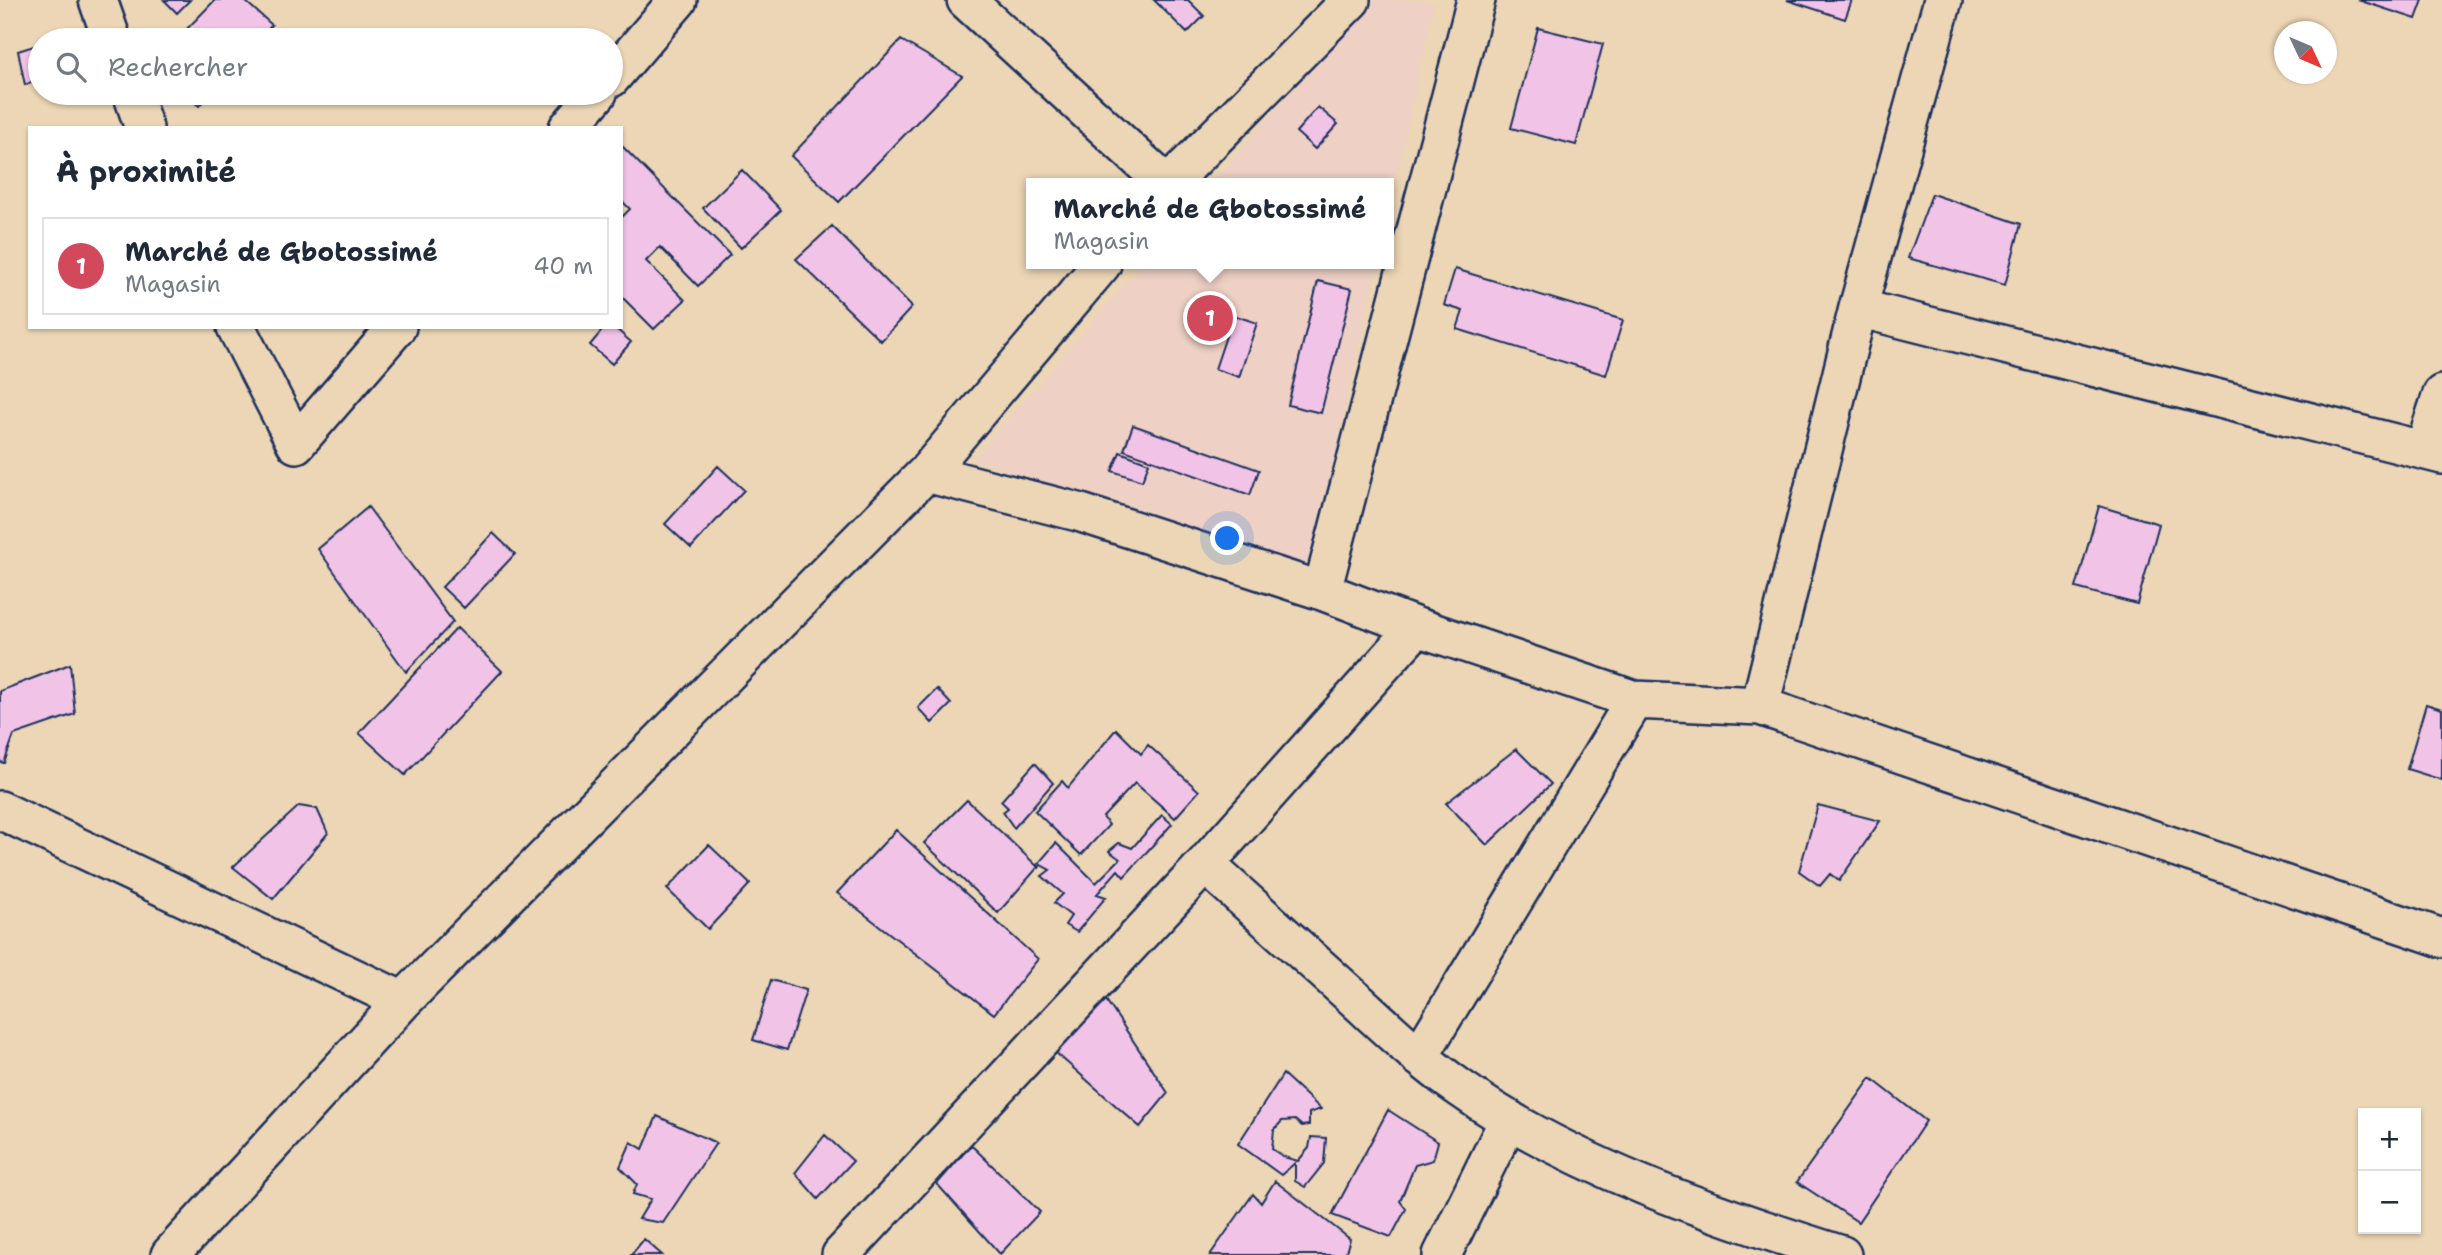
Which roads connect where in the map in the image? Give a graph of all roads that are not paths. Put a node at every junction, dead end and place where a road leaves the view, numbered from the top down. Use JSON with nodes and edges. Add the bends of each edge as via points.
{"nodes":[{"id":1,"x":97,"y":0,"type":"edge"},
{"id":2,"x":678,"y":0,"type":"edge"},
{"id":3,"x":966,"y":0,"type":"edge"},
{"id":4,"x":1351,"y":0,"type":"edge"},
{"id":5,"x":1476,"y":0,"type":"edge"},
{"id":6,"x":1943,"y":0,"type":"edge"},
{"id":7,"x":108,"y":28,"type":"edge"},
{"id":8,"x":623,"y":64,"type":"edge"},
{"id":9,"x":136,"y":105,"type":"edge"},
{"id":10,"x":588,"y":105,"type":"edge"},
{"id":11,"x":143,"y":126,"type":"edge"},
{"id":12,"x":570,"y":126,"type":"edge"},
{"id":13,"x":1162,"y":178,"type":"edge"},
{"id":14,"x":1172,"y":178,"type":"edge"},
{"id":15,"x":1098,"y":269,"type":"edge"},
{"id":16,"x":1858,"y":308,"type":"junction"},
{"id":17,"x":237,"y":329,"type":"edge"},
{"id":18,"x":395,"y":329,"type":"edge"},
{"id":19,"x":2442,"y":394,"type":"edge"},
{"id":20,"x":2433,"y":452,"type":"edge"},
{"id":21,"x":926,"y":473,"type":"junction"},
{"id":22,"x":1322,"y":591,"type":"junction"},
{"id":23,"x":1418,"y":627,"type":"junction"},
{"id":24,"x":1635,"y":700,"type":"junction"},
{"id":25,"x":1760,"y":706,"type":"junction"},
{"id":26,"x":0,"y":810,"type":"edge"},
{"id":27,"x":1205,"y":864,"type":"junction"},
{"id":28,"x":2442,"y":938,"type":"edge"},
{"id":29,"x":403,"y":1002,"type":"junction"},
{"id":30,"x":1419,"y":1056,"type":"junction"},
{"id":31,"x":1509,"y":1119,"type":"junction"},
{"id":32,"x":170,"y":1255,"type":"edge"},
{"id":33,"x":841,"y":1255,"type":"edge"},
{"id":34,"x":1442,"y":1255,"type":"edge"},
{"id":35,"x":1842,"y":1255,"type":"edge"}],
"edges":[{"from":1,"to":7,"type":"street"},
{"from":2,"to":8,"type":"street"},
{"from":3,"to":13,"type":"street"},
{"from":4,"to":14,"type":"street"},
{"from":5,"to":22,"type":"street"},
{"from":6,"to":16,"type":"street"},
{"from":9,"to":11,"type":"street"},
{"from":10,"to":12,"type":"street"},
{"from":15,"to":21,"type":"street"},
{"from":16,"to":20,"type":"street"},
{"from":16,"to":25,"type":"street"},
{"from":17,"to":18,"type":"street","via":[[296,444]]},
{"from":19,"to":20,"type":"street"},
{"from":21,"to":22,"type":"street","via":[[1078,512]]},
{"from":21,"to":29,"type":"street"},
{"from":22,"to":23,"type":"street"},
{"from":23,"to":24,"type":"street"},
{"from":23,"to":27,"type":"street"},
{"from":24,"to":25,"type":"street"},
{"from":24,"to":30,"type":"street"},
{"from":25,"to":28,"type":"street"},
{"from":26,"to":29,"type":"street"},
{"from":27,"to":30,"type":"street"},
{"from":27,"to":33,"type":"street"},
{"from":29,"to":32,"type":"street"},
{"from":30,"to":31,"type":"street","via":[[1460,1089]]},
{"from":31,"to":34,"type":"street"},
{"from":31,"to":35,"type":"street","via":[[1599,1166]]}]}
